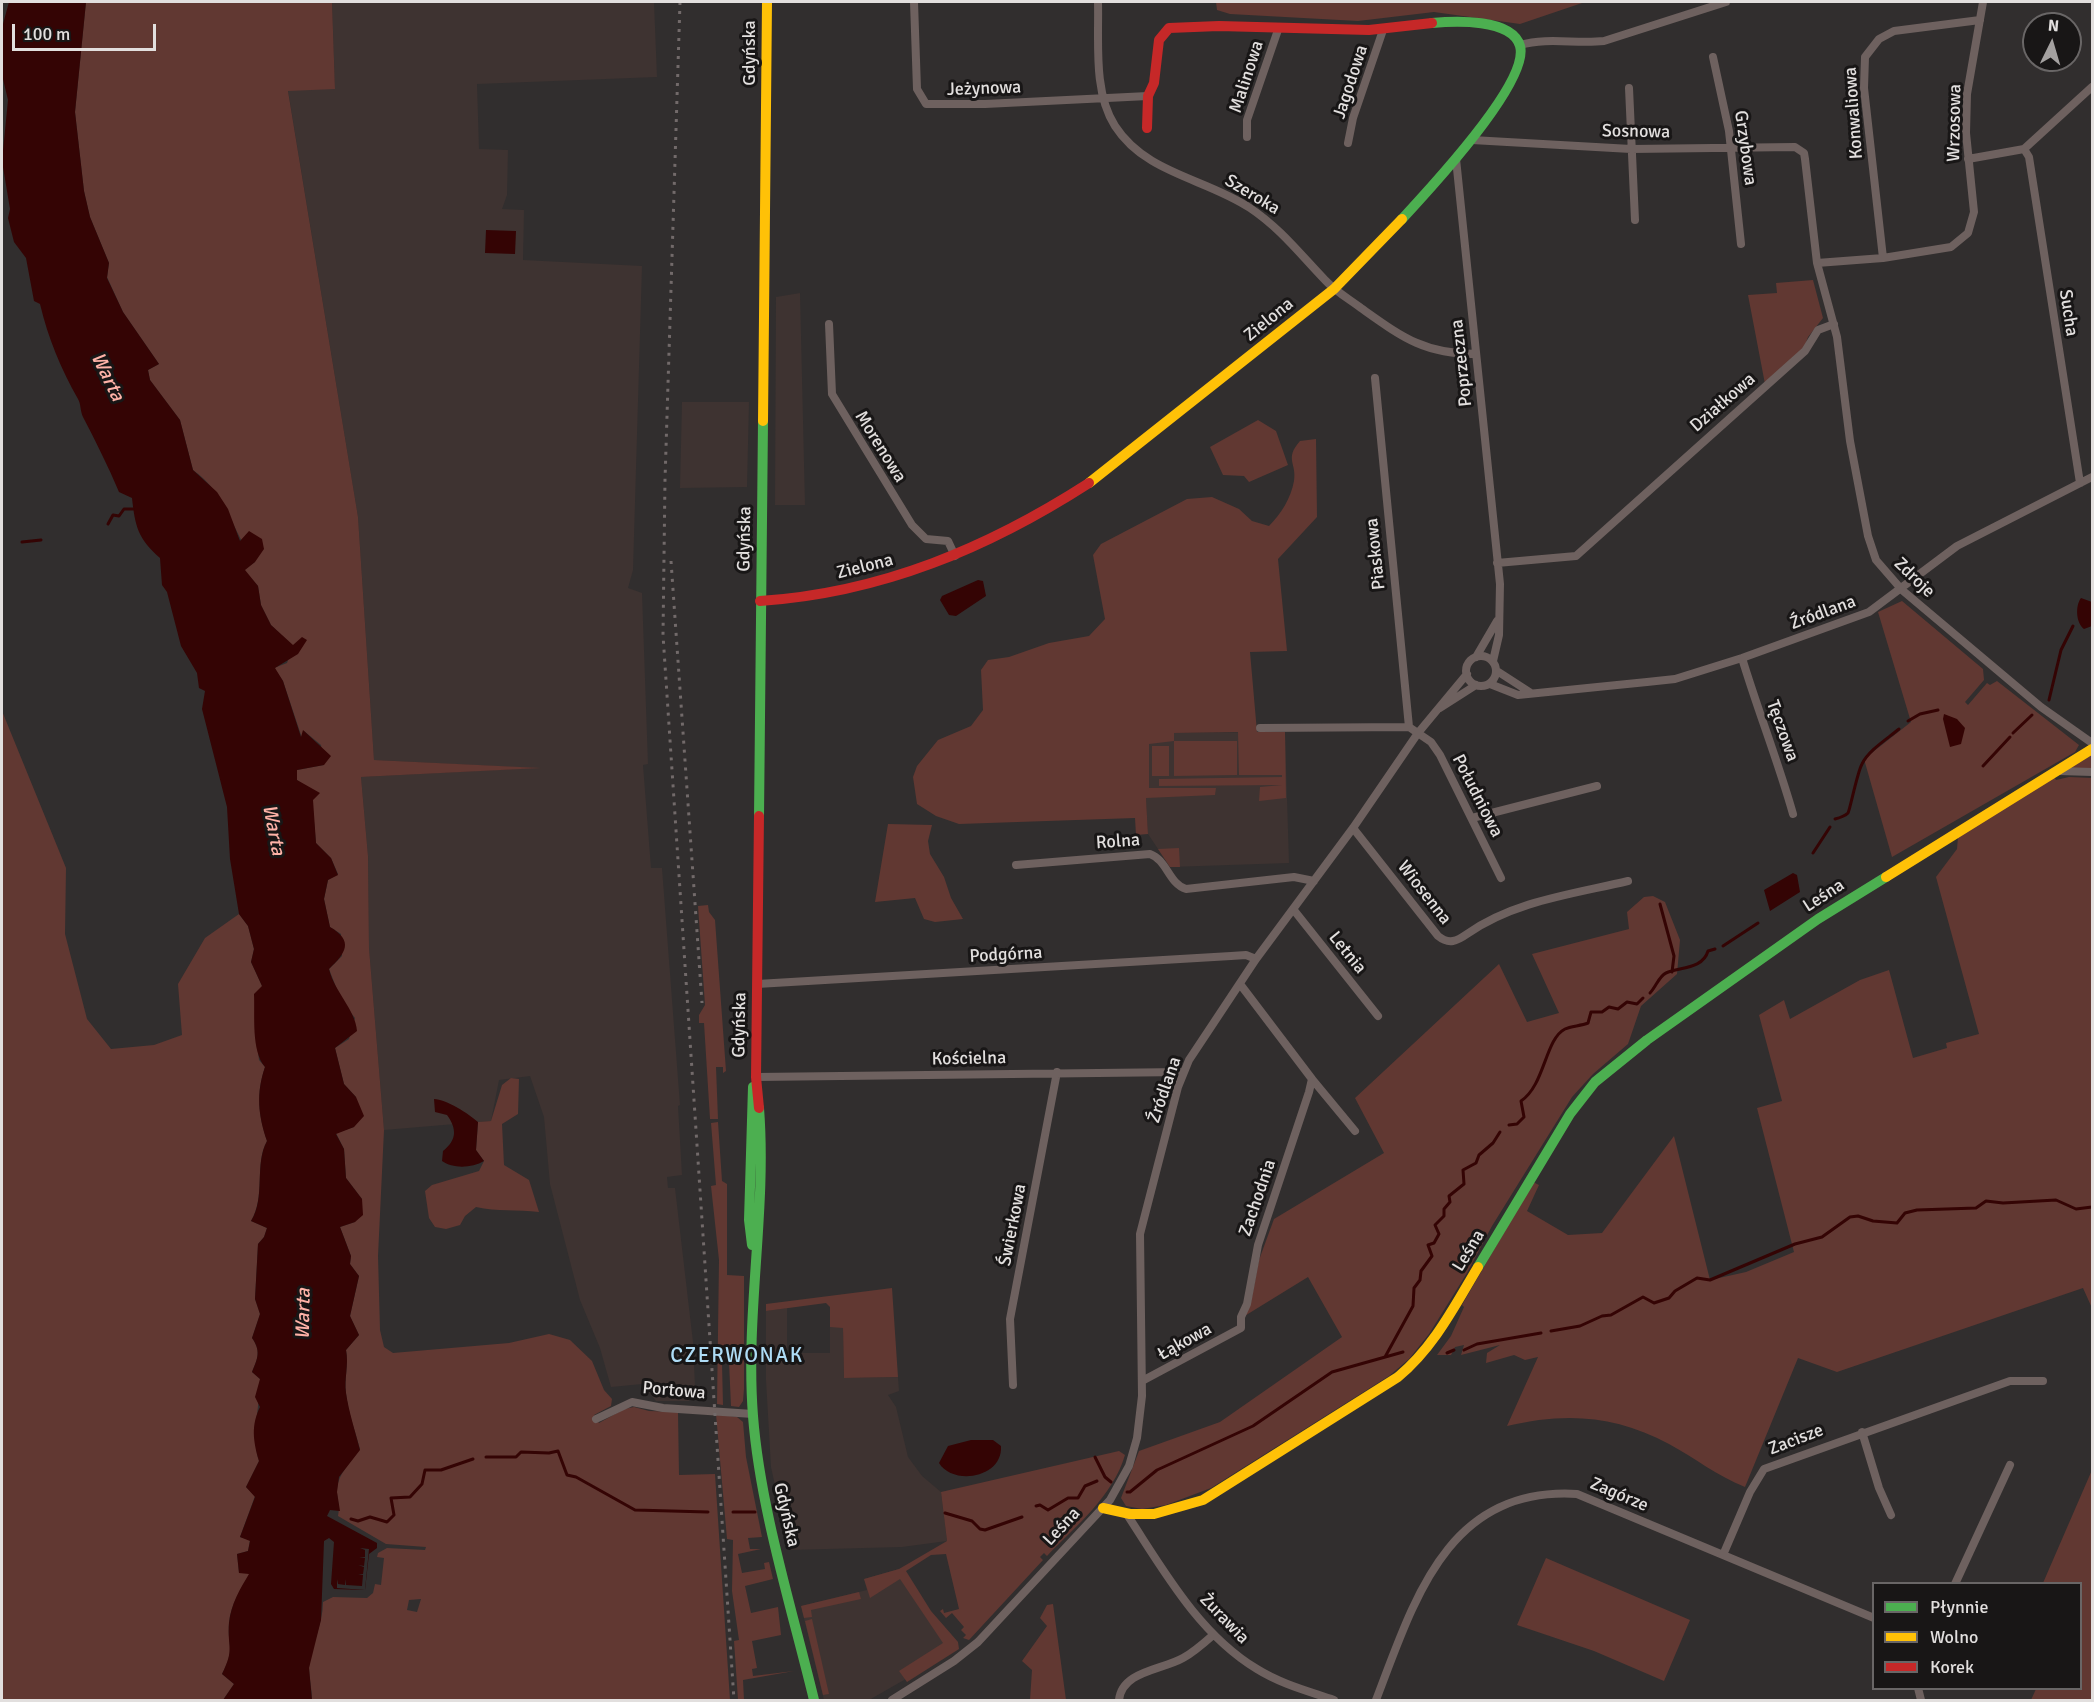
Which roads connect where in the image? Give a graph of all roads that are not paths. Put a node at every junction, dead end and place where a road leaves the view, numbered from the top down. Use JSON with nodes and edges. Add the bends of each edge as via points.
{"nodes":[{"id":1,"x":767,"y":2,"type":"edge"},
{"id":2,"x":914,"y":2,"type":"edge"},
{"id":3,"x":1098,"y":2,"type":"edge"},
{"id":4,"x":1726,"y":2,"type":"edge"},
{"id":5,"x":1983,"y":2,"type":"edge"},
{"id":6,"x":1980,"y":20,"type":"junction"},
{"id":7,"x":1279,"y":27,"type":"junction"},
{"id":8,"x":1383,"y":30,"type":"junction"},
{"id":9,"x":1520,"y":45,"type":"junction"},
{"id":10,"x":1713,"y":57,"type":"dead end"},
{"id":11,"x":2092,"y":87,"type":"edge"},
{"id":12,"x":1629,"y":88,"type":"dead end"},
{"id":13,"x":1148,"y":96,"type":"junction"},
{"id":14,"x":1104,"y":99,"type":"junction"},
{"id":15,"x":1147,"y":128,"type":"dead end"},
{"id":16,"x":1246,"y":138,"type":"dead end"},
{"id":17,"x":1472,"y":140,"type":"junction"},
{"id":18,"x":1348,"y":143,"type":"dead end"},
{"id":19,"x":1731,"y":147,"type":"junction"},
{"id":20,"x":1631,"y":148,"type":"junction"},
{"id":21,"x":2024,"y":149,"type":"junction"},
{"id":22,"x":1456,"y":159,"type":"junction"},
{"id":23,"x":1968,"y":159,"type":"junction"},
{"id":24,"x":1635,"y":220,"type":"dead end"},
{"id":25,"x":1741,"y":244,"type":"dead end"},
{"id":26,"x":1883,"y":258,"type":"junction"},
{"id":27,"x":1817,"y":263,"type":"junction"},
{"id":28,"x":1334,"y":289,"type":"junction"},
{"id":29,"x":830,"y":324,"type":"dead end"},
{"id":30,"x":1834,"y":324,"type":"junction"},
{"id":31,"x":1476,"y":354,"type":"junction"},
{"id":32,"x":1375,"y":378,"type":"dead end"},
{"id":33,"x":2092,"y":477,"type":"edge"},
{"id":34,"x":2080,"y":483,"type":"junction"},
{"id":35,"x":955,"y":556,"type":"junction"},
{"id":36,"x":1497,"y":563,"type":"junction"},
{"id":37,"x":1902,"y":590,"type":"junction"},
{"id":38,"x":760,"y":601,"type":"junction"},
{"id":39,"x":1497,"y":621,"type":"junction"},
{"id":40,"x":1476,"y":657,"type":"junction"},
{"id":41,"x":1742,"y":658,"type":"junction"},
{"id":42,"x":1493,"y":661,"type":"junction"},
{"id":43,"x":1497,"y":671,"type":"junction"},
{"id":44,"x":1467,"y":674,"type":"junction"},
{"id":45,"x":1490,"y":684,"type":"junction"},
{"id":46,"x":1476,"y":685,"type":"junction"},
{"id":47,"x":1531,"y":693,"type":"junction"},
{"id":48,"x":1436,"y":711,"type":"junction"},
{"id":49,"x":1409,"y":727,"type":"junction"},
{"id":50,"x":1260,"y":728,"type":"dead end"},
{"id":51,"x":1418,"y":733,"type":"junction"},
{"id":52,"x":2092,"y":743,"type":"edge"},
{"id":53,"x":2092,"y":749,"type":"edge"},
{"id":54,"x":2057,"y":771,"type":"junction"},
{"id":55,"x":2092,"y":772,"type":"edge"},
{"id":56,"x":1597,"y":786,"type":"dead end"},
{"id":57,"x":1793,"y":814,"type":"dead end"},
{"id":58,"x":1472,"y":818,"type":"junction"},
{"id":59,"x":1353,"y":828,"type":"junction"},
{"id":60,"x":1016,"y":865,"type":"dead end"},
{"id":61,"x":1501,"y":878,"type":"dead end"},
{"id":62,"x":1628,"y":880,"type":"dead end"},
{"id":63,"x":1314,"y":881,"type":"junction"},
{"id":64,"x":1293,"y":909,"type":"junction"},
{"id":65,"x":1256,"y":960,"type":"junction"},
{"id":66,"x":757,"y":984,"type":"junction"},
{"id":67,"x":1240,"y":984,"type":"junction"},
{"id":68,"x":1378,"y":1016,"type":"dead end"},
{"id":69,"x":1057,"y":1072,"type":"junction"},
{"id":70,"x":1183,"y":1072,"type":"junction"},
{"id":71,"x":756,"y":1077,"type":"junction"},
{"id":72,"x":1312,"y":1079,"type":"junction"},
{"id":73,"x":1355,"y":1131,"type":"dead end"},
{"id":74,"x":1241,"y":1328,"type":"joint"},
{"id":75,"x":1142,"y":1381,"type":"junction"},
{"id":76,"x":2043,"y":1381,"type":"dead end"},
{"id":77,"x":1013,"y":1384,"type":"dead end"},
{"id":78,"x":753,"y":1414,"type":"junction"},
{"id":79,"x":596,"y":1419,"type":"dead end"},
{"id":80,"x":1862,"y":1432,"type":"junction"},
{"id":81,"x":2010,"y":1465,"type":"dead end"},
{"id":82,"x":1103,"y":1508,"type":"junction"},
{"id":83,"x":1891,"y":1515,"type":"dead end"},
{"id":84,"x":1128,"y":1516,"type":"junction"},
{"id":85,"x":1723,"y":1555,"type":"junction"},
{"id":86,"x":1956,"y":1582,"type":"edge"},
{"id":87,"x":1872,"y":1617,"type":"edge"},
{"id":88,"x":1213,"y":1635,"type":"junction"},
{"id":89,"x":814,"y":1701,"type":"edge"},
{"id":90,"x":892,"y":1701,"type":"edge"},
{"id":91,"x":1119,"y":1701,"type":"edge"},
{"id":92,"x":1334,"y":1701,"type":"edge"},
{"id":93,"x":1376,"y":1701,"type":"edge"}],
"edges":[{"from":1,"to":38,"type":"street","name":"Gdyńska"},
{"from":2,"to":14,"type":"street","name":"Jeżynowa","via":[[917,89],[926,104]]},
{"from":3,"to":14,"type":"street","name":"Szeroka"},
{"from":4,"to":9,"type":"street","via":[[1604,41],[1539,40]]},
{"from":5,"to":6,"type":"street","name":"Wrzosowa"},
{"from":6,"to":23,"type":"street","name":"Wrzosowa","via":[[1967,94]]},
{"from":6,"to":26,"type":"street","name":"Konwaliowa","via":[[1894,31],[1879,39],[1865,57],[1864,88]]},
{"from":7,"to":8,"type":"street"},
{"from":7,"to":13,"type":"street","via":[[1169,28],[1159,40],[1154,83]]},
{"from":7,"to":16,"type":"street","name":"Malinowa","via":[[1247,120]]},
{"from":8,"to":9,"type":"street","via":[[1443,20],[1474,22],[1506,30]]},
{"from":8,"to":18,"type":"street","name":"Jagodowa"},
{"from":9,"to":17,"type":"street","name":"Zielona","via":[[1522,59],[1518,70]]},
{"from":10,"to":19,"type":"street","name":"Grzybowa"},
{"from":11,"to":21,"type":"street"},
{"from":12,"to":20,"type":"street"},
{"from":13,"to":14,"type":"street","name":"Jeżynowa"},
{"from":13,"to":15,"type":"street"},
{"from":14,"to":28,"type":"street","name":"Szeroka","via":[[1114,125],[1144,157],[1249,207],[1295,245]]},
{"from":17,"to":20,"type":"street","name":"Sosnowa"},
{"from":17,"to":22,"type":"street","name":"Zielona"},
{"from":19,"to":20,"type":"street","name":"Sosnowa"},
{"from":19,"to":25,"type":"street","name":"Grzybowa"},
{"from":19,"to":27,"type":"street","name":"Sosnowa","via":[[1800,149],[1805,159]]},
{"from":20,"to":24,"type":"street"},
{"from":21,"to":23,"type":"street"},
{"from":21,"to":34,"type":"street","name":"Sucha","via":[[2030,162]]},
{"from":22,"to":28,"type":"street","name":"Zielona"},
{"from":22,"to":31,"type":"street","name":"Poprzeczna"},
{"from":23,"to":26,"type":"street","name":"Wrzosowa","via":[[1974,212],[1968,233],[1951,247]]},
{"from":26,"to":27,"type":"street"},
{"from":27,"to":30,"type":"street"},
{"from":28,"to":31,"type":"street","name":"Szeroka","via":[[1415,344],[1438,352]]},
{"from":28,"to":35,"type":"street","name":"Zielona","via":[[1091,484],[1033,519]]},
{"from":29,"to":35,"type":"street","name":"Morenowa","via":[[830,382],[838,408],[912,525],[926,539],[948,542]]},
{"from":30,"to":36,"type":"street","name":"Działkowa","via":[[1818,330],[1805,351],[1576,556]]},
{"from":30,"to":37,"type":"street","name":"Zdroje","via":[[1868,536],[1876,560]]},
{"from":31,"to":36,"type":"street","name":"Poprzeczna"},
{"from":32,"to":49,"type":"street","name":"Piaskowa"},
{"from":33,"to":34,"type":"street","name":"Źródlana"},
{"from":34,"to":37,"type":"street","name":"Źródlana","via":[[1958,546]]},
{"from":35,"to":38,"type":"street","name":"Zielona","via":[[856,588],[788,601]]},
{"from":36,"to":39,"type":"street"},
{"from":37,"to":41,"type":"street","name":"Źródlana","via":[[1869,612]]},
{"from":37,"to":52,"type":"street","name":"Zdroje","via":[[2041,707]]},
{"from":38,"to":66,"type":"street","name":"Gdyńska"},
{"from":39,"to":40,"type":"street"},
{"from":39,"to":42,"type":"street","via":[[1499,635]]},
{"from":40,"to":42,"type":"street","via":[[1485,656]]},
{"from":40,"to":44,"type":"street","via":[[1468,664]]},
{"from":41,"to":47,"type":"street","name":"Źródlana","via":[[1675,679]]},
{"from":41,"to":57,"type":"street","name":"Tęczowa"},
{"from":42,"to":43,"type":"street"},
{"from":43,"to":45,"type":"street"},
{"from":43,"to":47,"type":"street"},
{"from":44,"to":46,"type":"street"},
{"from":44,"to":48,"type":"street","name":"Źródlana"},
{"from":45,"to":46,"type":"street"},
{"from":45,"to":47,"type":"street","name":"Źródlana","via":[[1518,695]]},
{"from":46,"to":48,"type":"street","name":"Źródlana"},
{"from":48,"to":51,"type":"street","name":"Źródlana"},
{"from":49,"to":50,"type":"street"},
{"from":49,"to":51,"type":"street"},
{"from":51,"to":58,"type":"street","name":"Południowa","via":[[1440,755]]},
{"from":51,"to":59,"type":"street","name":"Źródlana"},
{"from":53,"to":54,"type":"street","name":"Leśna"},
{"from":54,"to":55,"type":"street"},
{"from":54,"to":84,"type":"street","name":"Leśna","via":[[1818,919],[1647,1040],[1595,1082],[1569,1114],[1436,1337],[1404,1372],[1203,1500],[1157,1514]]},
{"from":56,"to":58,"type":"street"},
{"from":58,"to":61,"type":"street","name":"Południowa"},
{"from":59,"to":62,"type":"street","name":"Wiosenna","via":[[1442,939],[1459,940],[1484,922],[1515,908]]},
{"from":59,"to":63,"type":"street","name":"Źródlana"},
{"from":60,"to":63,"type":"street","name":"Rolna","via":[[1150,854],[1157,857],[1175,883],[1186,889],[1294,877]]},
{"from":63,"to":64,"type":"street","name":"Źródlana"},
{"from":64,"to":65,"type":"street","name":"Źródlana"},
{"from":64,"to":68,"type":"street","name":"Letnia"},
{"from":65,"to":66,"type":"street","name":"Podgórna","via":[[1246,955]]},
{"from":65,"to":67,"type":"street","name":"Źródlana"},
{"from":66,"to":71,"type":"street","name":"Gdyńska"},
{"from":67,"to":70,"type":"street","name":"Źródlana"},
{"from":67,"to":72,"type":"street"},
{"from":69,"to":70,"type":"street","name":"Kościelna"},
{"from":69,"to":71,"type":"street","name":"Kościelna"},
{"from":69,"to":77,"type":"street","name":"Świerkowa","via":[[1010,1319]]},
{"from":70,"to":75,"type":"street","name":"Źródlana","via":[[1140,1234]]},
{"from":71,"to":78,"type":"street","name":"Gdyńska","via":[[760,1117]]},
{"from":72,"to":73,"type":"street"},
{"from":72,"to":74,"type":"street","name":"Zachodnia","via":[[1258,1245]]},
{"from":74,"to":75,"type":"street","name":"Łąkowa"},
{"from":75,"to":82,"type":"street","name":"Źródlana","via":[[1135,1449],[1125,1476]]},
{"from":76,"to":80,"type":"street","name":"Zacisze","via":[[2010,1381]]},
{"from":78,"to":79,"type":"street","name":"Portowa","via":[[632,1402]]},
{"from":78,"to":89,"type":"street","name":"Gdyńska","via":[[764,1499]]},
{"from":80,"to":83,"type":"street"},
{"from":80,"to":85,"type":"street","name":"Zacisze","via":[[1764,1469]]},
{"from":81,"to":86,"type":"street"},
{"from":82,"to":84,"type":"street","name":"Leśna"},
{"from":82,"to":90,"type":"street","name":"Leśna","via":[[978,1642]]},
{"from":84,"to":88,"type":"street","name":"Żurawia"},
{"from":85,"to":87,"type":"street","name":"Zagórze"},
{"from":85,"to":93,"type":"street","name":"Zagórze","via":[[1577,1494],[1553,1492],[1508,1504],[1471,1524],[1441,1558],[1418,1596]]},
{"from":88,"to":91,"type":"street","via":[[1183,1659],[1133,1678],[1121,1690]]},
{"from":88,"to":92,"type":"street","name":"Żurawia","via":[[1265,1674]]}]}
